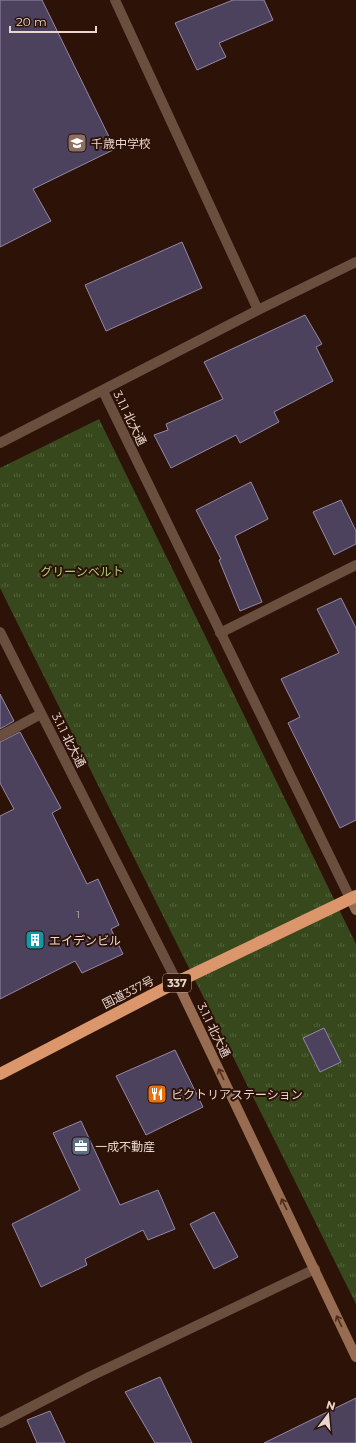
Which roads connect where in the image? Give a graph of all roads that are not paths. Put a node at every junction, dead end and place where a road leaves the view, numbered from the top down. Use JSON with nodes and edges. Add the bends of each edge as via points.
{"nodes":[{"id":1,"x":115,"y":0,"type":"edge"},
{"id":2,"x":356,"y":262,"type":"edge"},
{"id":3,"x":258,"y":310,"type":"junction"},
{"id":4,"x":103,"y":391,"type":"junction"},
{"id":5,"x":0,"y":443,"type":"edge"},
{"id":6,"x":356,"y":564,"type":"edge"},
{"id":7,"x":0,"y":632,"type":"edge"},
{"id":8,"x":220,"y":633,"type":"junction"},
{"id":9,"x":41,"y":714,"type":"junction"},
{"id":10,"x":0,"y":736,"type":"edge"},
{"id":11,"x":353,"y":897,"type":"edge"},
{"id":12,"x":356,"y":910,"type":"edge"},
{"id":13,"x":177,"y":982,"type":"junction"},
{"id":14,"x":0,"y":1074,"type":"edge"},
{"id":15,"x":315,"y":1269,"type":"junction"},
{"id":16,"x":356,"y":1356,"type":"edge"},
{"id":17,"x":0,"y":1423,"type":"edge"}],
"edges":[{"from":1,"to":3,"type":"street"},
{"from":2,"to":3,"type":"street"},
{"from":3,"to":4,"type":"street"},
{"from":4,"to":5,"type":"street"},
{"from":4,"to":8,"type":"street","name":"3.1.1 北大通"},
{"from":6,"to":8,"type":"street"},
{"from":7,"to":9,"type":"street","name":"3.1.1 北大通"},
{"from":8,"to":11,"type":"street","name":"3.1.1 北大通"},
{"from":9,"to":10,"type":"street"},
{"from":9,"to":13,"type":"street","name":"3.1.1 北大通"},
{"from":11,"to":12,"type":"street","name":"3.1.1 北大通"},
{"from":11,"to":13,"type":"highway","name":"国道337号","number":"337"},
{"from":13,"to":14,"type":"highway","name":"国道337号","number":"337"},
{"from":15,"to":13,"type":"street","name":"3.1.1 北大通","one_way":true},
{"from":16,"to":15,"type":"street","name":"3.1.1 北大通","one_way":true},
{"from":15,"to":17,"type":"street"}]}
